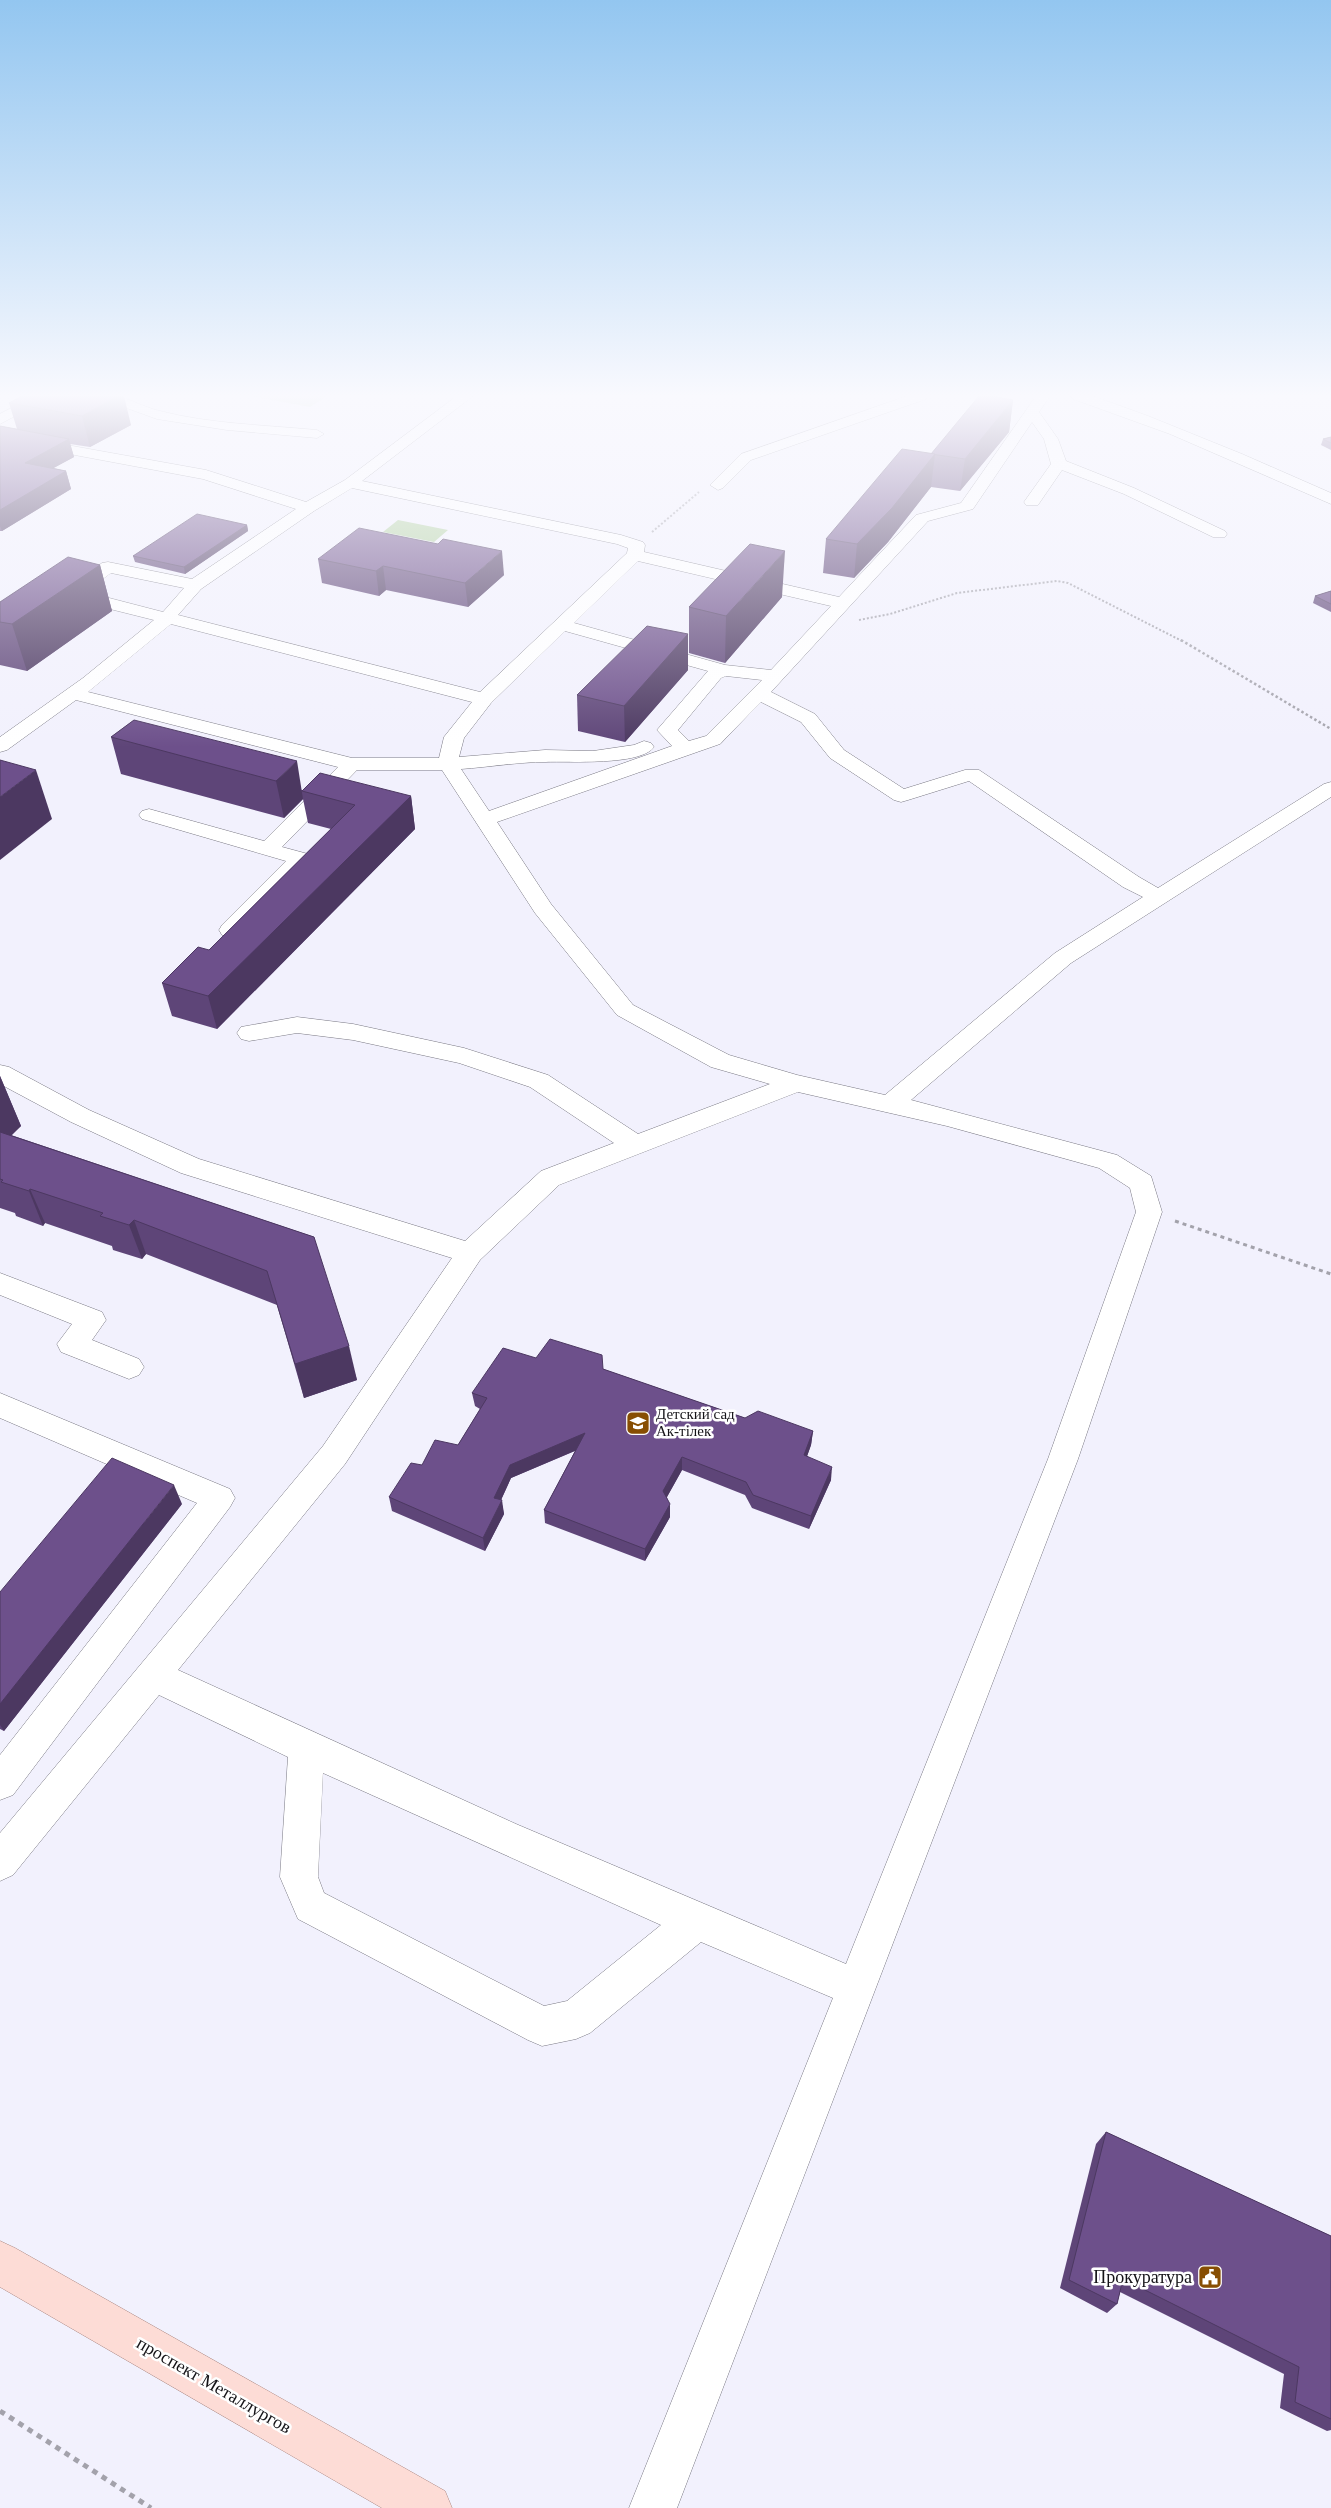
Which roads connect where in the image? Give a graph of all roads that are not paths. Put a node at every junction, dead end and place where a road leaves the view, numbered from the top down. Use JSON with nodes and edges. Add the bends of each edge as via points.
{"nodes":[{"id":1,"x":301,"y":513,"type":"edge"},
{"id":2,"x":491,"y":513,"type":"edge"},
{"id":3,"x":941,"y":513,"type":"edge"},
{"id":4,"x":1175,"y":513,"type":"edge"},
{"id":5,"x":1219,"y":534,"type":"dead end"},
{"id":6,"x":636,"y":550,"type":"junction"},
{"id":7,"x":195,"y":586,"type":"junction"},
{"id":8,"x":72,"y":593,"type":"junction"},
{"id":9,"x":842,"y":603,"type":"junction"},
{"id":10,"x":56,"y":605,"type":"edge"},
{"id":11,"x":166,"y":619,"type":"junction"},
{"id":12,"x":562,"y":625,"type":"junction"},
{"id":13,"x":724,"y":670,"type":"junction"},
{"id":14,"x":776,"y":676,"type":"junction"},
{"id":15,"x":759,"y":693,"type":"junction"},
{"id":16,"x":73,"y":694,"type":"junction"},
{"id":17,"x":484,"y":699,"type":"junction"},
{"id":18,"x":667,"y":730,"type":"junction"},
{"id":19,"x":0,"y":746,"type":"edge"},
{"id":20,"x":685,"y":748,"type":"junction"},
{"id":21,"x":352,"y":764,"type":"junction"},
{"id":22,"x":448,"y":764,"type":"junction"},
{"id":23,"x":1331,"y":788,"type":"edge"},
{"id":24,"x":148,"y":815,"type":"dead end"},
{"id":25,"x":483,"y":820,"type":"junction"},
{"id":26,"x":268,"y":849,"type":"junction"},
{"id":27,"x":1159,"y":897,"type":"junction"},
{"id":28,"x":214,"y":946,"type":"edge"},
{"id":29,"x":249,"y":1033,"type":"dead end"},
{"id":30,"x":0,"y":1073,"type":"edge"},
{"id":31,"x":796,"y":1083,"type":"junction"},
{"id":32,"x":889,"y":1105,"type":"junction"},
{"id":33,"x":634,"y":1145,"type":"junction"},
{"id":34,"x":470,"y":1253,"type":"junction"},
{"id":35,"x":0,"y":1284,"type":"edge"},
{"id":36,"x":129,"y":1367,"type":"dead end"},
{"id":37,"x":0,"y":1404,"type":"edge"},
{"id":38,"x":155,"y":1676,"type":"junction"},
{"id":39,"x":306,"y":1749,"type":"junction"},
{"id":40,"x":0,"y":1783,"type":"edge"},
{"id":41,"x":0,"y":1862,"type":"edge"},
{"id":42,"x":696,"y":1921,"type":"junction"},
{"id":43,"x":857,"y":1988,"type":"junction"},
{"id":44,"x":0,"y":2263,"type":"edge"},
{"id":45,"x":428,"y":2508,"type":"edge"},
{"id":46,"x":653,"y":2508,"type":"edge"}],
"edges":[{"from":1,"to":7,"type":"street"},
{"from":2,"to":6,"type":"street","via":[[621,540]]},
{"from":3,"to":9,"type":"street","via":[[922,518]]},
{"from":4,"to":5,"type":"street"},
{"from":6,"to":9,"type":"street"},
{"from":6,"to":12,"type":"street"},
{"from":7,"to":8,"type":"street","via":[[108,567]]},
{"from":7,"to":11,"type":"street"},
{"from":8,"to":10,"type":"street"},
{"from":8,"to":11,"type":"street"},
{"from":9,"to":14,"type":"street"},
{"from":11,"to":16,"type":"street"},
{"from":11,"to":17,"type":"street"},
{"from":12,"to":13,"type":"street"},
{"from":12,"to":17,"type":"street"},
{"from":13,"to":14,"type":"street"},
{"from":13,"to":18,"type":"street","via":[[715,674]]},
{"from":14,"to":15,"type":"street"},
{"from":15,"to":20,"type":"street","via":[[713,740]]},
{"from":15,"to":27,"type":"street","via":[[808,718],[837,754],[901,796],[972,774],[1131,882]]},
{"from":16,"to":19,"type":"street"},
{"from":16,"to":21,"type":"street"},
{"from":17,"to":22,"type":"street","via":[[454,737]]},
{"from":18,"to":20,"type":"street"},
{"from":18,"to":22,"type":"street","via":[[640,750],[630,752],[593,757],[546,756]]},
{"from":20,"to":25,"type":"street"},
{"from":21,"to":22,"type":"street"},
{"from":21,"to":26,"type":"street"},
{"from":22,"to":25,"type":"street"},
{"from":23,"to":27,"type":"street"},
{"from":24,"to":26,"type":"street"},
{"from":25,"to":31,"type":"street","via":[[543,908],[625,1010],[720,1061]]},
{"from":26,"to":28,"type":"street","via":[[300,858]]},
{"from":27,"to":32,"type":"street","via":[[1062,958]]},
{"from":29,"to":33,"type":"street","via":[[296,1025],[353,1032],[464,1056],[539,1081]]},
{"from":30,"to":34,"type":"street","via":[[80,1116],[190,1166]]},
{"from":31,"to":32,"type":"street"},
{"from":31,"to":33,"type":"street"},
{"from":32,"to":43,"type":"street","via":[[947,1117],[1108,1161],[1142,1182],[1149,1212],[1063,1459]]},
{"from":33,"to":34,"type":"street","via":[[550,1178]]},
{"from":34,"to":38,"type":"street","via":[[334,1455]]},
{"from":35,"to":36,"type":"street","via":[[92,1320],[71,1344]]},
{"from":37,"to":40,"type":"street","via":[[218,1498]]},
{"from":38,"to":39,"type":"street"},
{"from":38,"to":41,"type":"street"},
{"from":39,"to":42,"type":"street"},
{"from":39,"to":42,"type":"street","via":[[299,1877],[311,1906],[542,2026],[576,2019]]},
{"from":42,"to":43,"type":"street"},
{"from":43,"to":46,"type":"street"},
{"from":44,"to":45,"type":"main road","name":"проспект Металлургов"}]}
